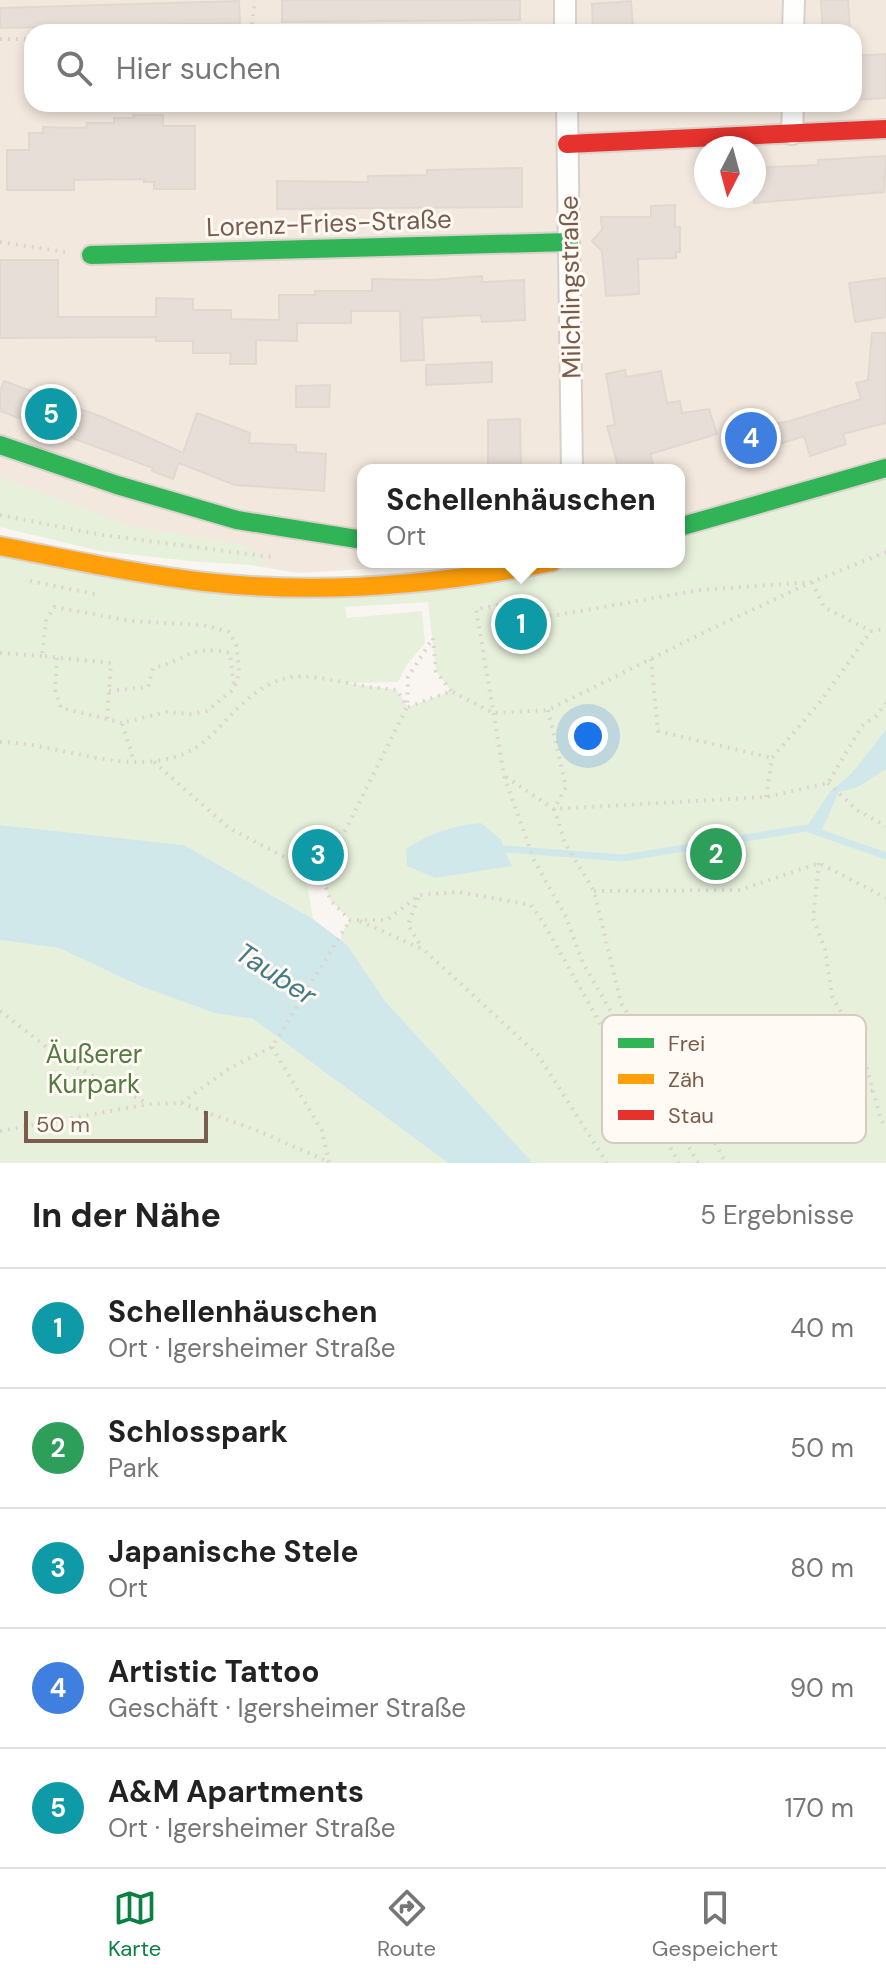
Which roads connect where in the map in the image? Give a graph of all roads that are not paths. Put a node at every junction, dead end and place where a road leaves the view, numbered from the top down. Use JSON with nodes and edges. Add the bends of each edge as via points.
{"nodes":[{"id":1,"x":565,"y":0,"type":"edge"},
{"id":2,"x":794,"y":0,"type":"edge"},
{"id":3,"x":565,"y":24,"type":"edge"},
{"id":4,"x":793,"y":24,"type":"edge"},
{"id":5,"x":567,"y":112,"type":"edge"},
{"id":6,"x":793,"y":112,"type":"edge"},
{"id":7,"x":886,"y":129,"type":"edge"},
{"id":8,"x":792,"y":134,"type":"junction"},
{"id":9,"x":567,"y":144,"type":"junction"},
{"id":10,"x":569,"y":242,"type":"junction"},
{"id":11,"x":91,"y":255,"type":"road end"},
{"id":12,"x":0,"y":445,"type":"edge"},
{"id":13,"x":572,"y":464,"type":"edge"},
{"id":14,"x":886,"y":468,"type":"edge"},
{"id":15,"x":685,"y":525,"type":"edge"},
{"id":16,"x":357,"y":539,"type":"edge"},
{"id":17,"x":0,"y":546,"type":"edge"},
{"id":18,"x":525,"y":568,"type":"edge"}],
"edges":[{"from":1,"to":3,"type":"street"},
{"from":2,"to":4,"type":"street"},
{"from":5,"to":9,"type":"street","name":"Milchlingstraße"},
{"from":6,"to":8,"type":"street"},
{"from":7,"to":8,"type":"street"},
{"from":8,"to":9,"type":"street"},
{"from":9,"to":10,"type":"street","name":"Milchlingstraße"},
{"from":10,"to":11,"type":"street","name":"Lorenz-Fries-Straße"},
{"from":10,"to":13,"type":"street","name":"Milchlingstraße"},
{"from":12,"to":16,"type":"street","via":[[237,520]]},
{"from":14,"to":15,"type":"street"},
{"from":17,"to":18,"type":"street","via":[[236,585],[412,585]]}]}
